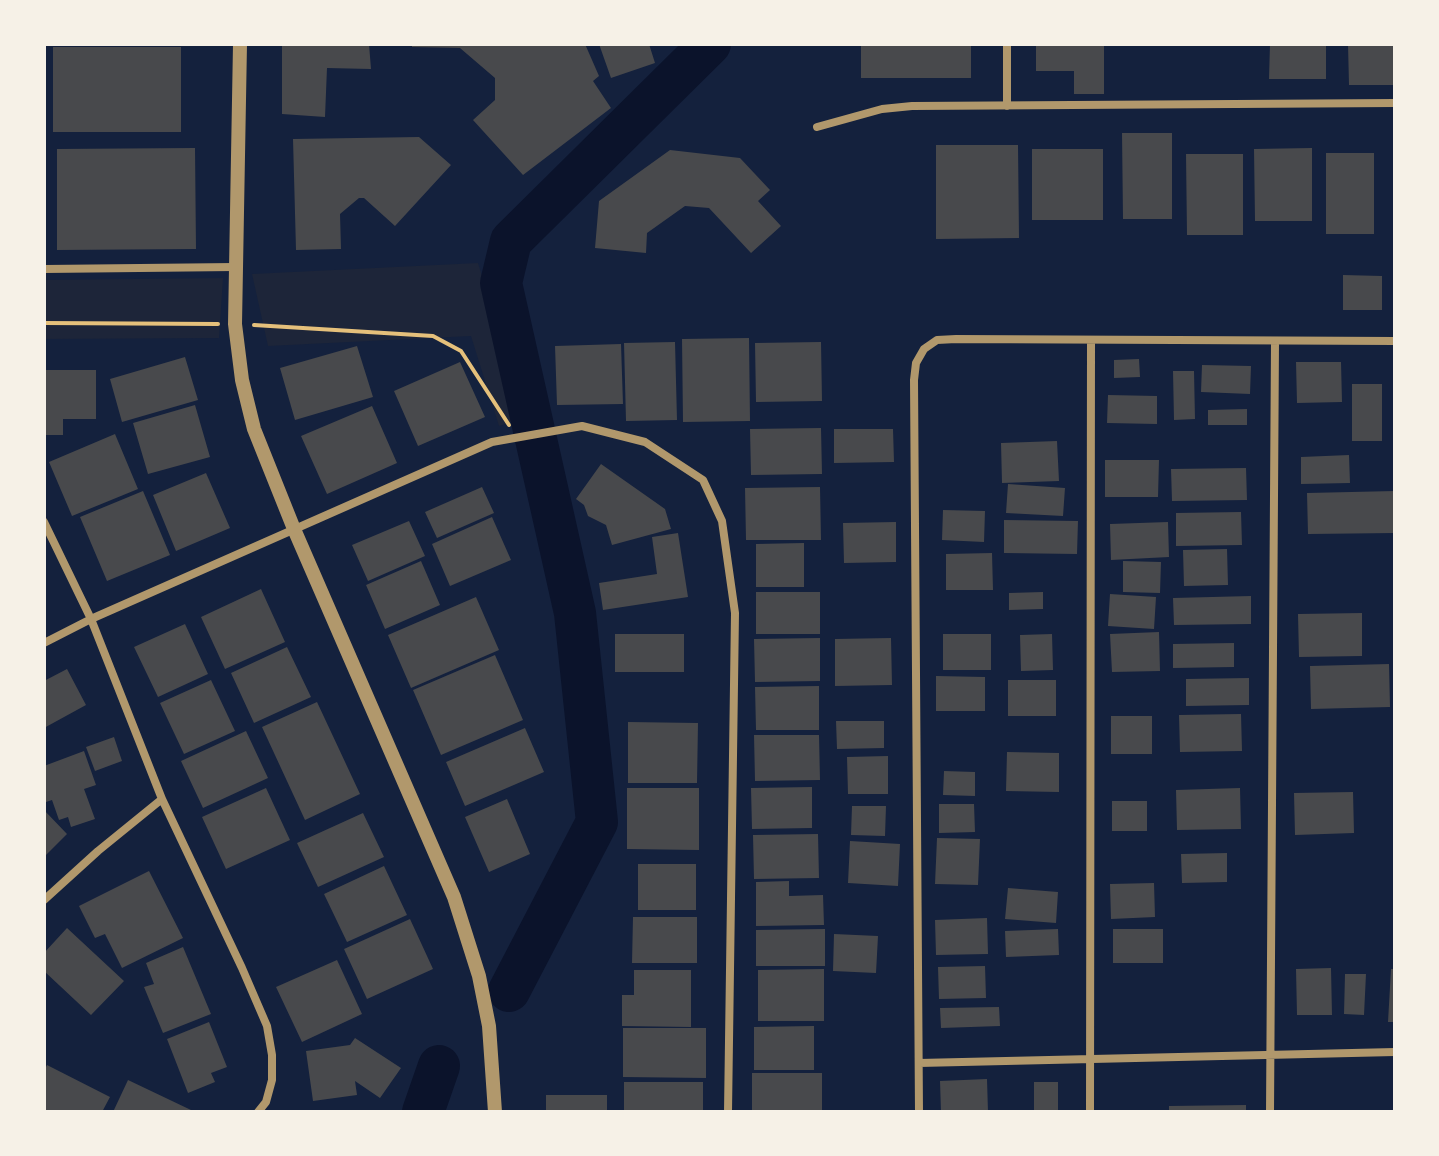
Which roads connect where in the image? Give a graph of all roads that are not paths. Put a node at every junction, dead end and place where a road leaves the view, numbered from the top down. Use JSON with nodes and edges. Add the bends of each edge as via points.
{"nodes":[{"id":1,"x":240,"y":44,"type":"edge"},
{"id":2,"x":1007,"y":44,"type":"edge"},
{"id":3,"x":1395,"y":103,"type":"edge"},
{"id":4,"x":1007,"y":106,"type":"junction"},
{"id":5,"x":817,"y":127,"type":"dead end"},
{"id":6,"x":235,"y":267,"type":"junction"},
{"id":7,"x":44,"y":269,"type":"edge"},
{"id":8,"x":1091,"y":341,"type":"junction"},
{"id":9,"x":1395,"y":341,"type":"edge"},
{"id":10,"x":1275,"y":342,"type":"junction"},
{"id":11,"x":44,"y":522,"type":"edge"},
{"id":12,"x":294,"y":529,"type":"junction"},
{"id":13,"x":91,"y":619,"type":"junction"},
{"id":14,"x":44,"y":643,"type":"edge"},
{"id":15,"x":162,"y":799,"type":"junction"},
{"id":16,"x":44,"y":900,"type":"edge"},
{"id":17,"x":1395,"y":1052,"type":"edge"},
{"id":18,"x":1271,"y":1055,"type":"junction"},
{"id":19,"x":1090,"y":1060,"type":"junction"},
{"id":20,"x":919,"y":1063,"type":"junction"},
{"id":21,"x":258,"y":1112,"type":"edge"},
{"id":22,"x":495,"y":1112,"type":"edge"},
{"id":23,"x":728,"y":1112,"type":"edge"},
{"id":24,"x":919,"y":1112,"type":"edge"},
{"id":25,"x":1090,"y":1112,"type":"edge"},
{"id":26,"x":1270,"y":1112,"type":"edge"}],
"edges":[{"from":1,"to":6,"type":"street"},
{"from":2,"to":4,"type":"street"},
{"from":3,"to":4,"type":"street"},
{"from":4,"to":5,"type":"street","via":[[882,109]]},
{"from":6,"to":7,"type":"street"},
{"from":6,"to":12,"type":"street","via":[[242,380],[254,429]]},
{"from":8,"to":10,"type":"street"},
{"from":8,"to":19,"type":"street"},
{"from":8,"to":20,"type":"street","via":[[937,340],[916,363]]},
{"from":9,"to":10,"type":"street"},
{"from":10,"to":18,"type":"street"},
{"from":11,"to":13,"type":"street"},
{"from":12,"to":13,"type":"street"},
{"from":12,"to":22,"type":"street","via":[[454,897],[489,1026]]},
{"from":12,"to":23,"type":"street","via":[[492,442],[582,426],[645,442],[703,480],[722,521],[735,613]]},
{"from":13,"to":14,"type":"street"},
{"from":13,"to":15,"type":"street"},
{"from":15,"to":16,"type":"street"},
{"from":15,"to":21,"type":"street","via":[[267,1026],[272,1080]]},
{"from":17,"to":18,"type":"street"},
{"from":18,"to":19,"type":"street"},
{"from":18,"to":26,"type":"street"},
{"from":19,"to":20,"type":"street"},
{"from":19,"to":25,"type":"street"},
{"from":20,"to":24,"type":"street"}]}
